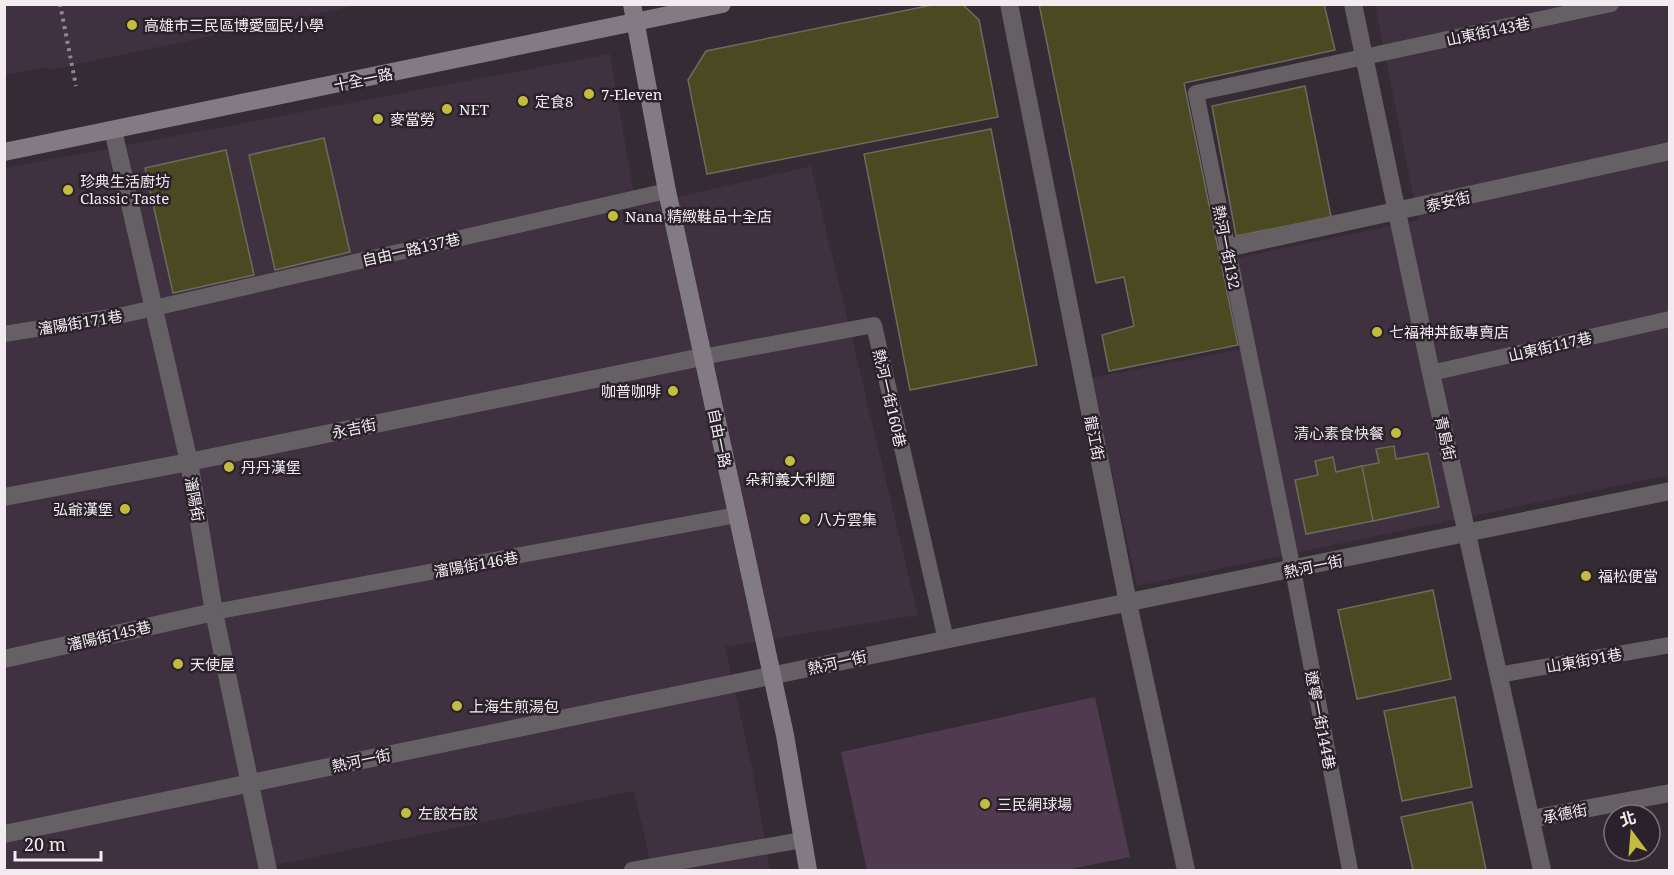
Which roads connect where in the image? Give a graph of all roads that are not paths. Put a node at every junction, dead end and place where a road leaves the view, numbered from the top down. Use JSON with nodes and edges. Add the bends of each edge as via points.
{"nodes":[{"id":1,"x":722,"y":4,"type":"edge"},
{"id":2,"x":1009,"y":4,"type":"edge"},
{"id":3,"x":1353,"y":4,"type":"edge"},
{"id":4,"x":1611,"y":4,"type":"edge"},
{"id":5,"x":634,"y":13,"type":"edge"},
{"id":6,"x":1364,"y":58,"type":"junction"},
{"id":7,"x":113,"y":130,"type":"junction"},
{"id":8,"x":1670,"y":151,"type":"edge"},
{"id":9,"x":4,"y":152,"type":"edge"},
{"id":10,"x":667,"y":191,"type":"junction"},
{"id":11,"x":1397,"y":212,"type":"junction"},
{"id":12,"x":1227,"y":248,"type":"junction"},
{"id":13,"x":155,"y":308,"type":"junction"},
{"id":14,"x":1670,"y":319,"type":"edge"},
{"id":15,"x":4,"y":334,"type":"edge"},
{"id":16,"x":702,"y":357,"type":"junction"},
{"id":17,"x":1431,"y":373,"type":"junction"},
{"id":18,"x":189,"y":462,"type":"junction"},
{"id":19,"x":1670,"y":491,"type":"edge"},
{"id":20,"x":4,"y":497,"type":"edge"},
{"id":21,"x":737,"y":515,"type":"junction"},
{"id":22,"x":1468,"y":533,"type":"junction"},
{"id":23,"x":1293,"y":570,"type":"junction"},
{"id":24,"x":1128,"y":603,"type":"junction"},
{"id":25,"x":214,"y":612,"type":"junction"},
{"id":26,"x":946,"y":640,"type":"junction"},
{"id":27,"x":1670,"y":645,"type":"edge"},
{"id":28,"x":4,"y":659,"type":"edge"},
{"id":29,"x":1498,"y":675,"type":"junction"},
{"id":30,"x":772,"y":676,"type":"junction"},
{"id":31,"x":250,"y":783,"type":"junction"},
{"id":32,"x":1670,"y":793,"type":"edge"},
{"id":33,"x":1531,"y":819,"type":"junction"},
{"id":34,"x":4,"y":834,"type":"edge"},
{"id":35,"x":802,"y":840,"type":"junction"},
{"id":36,"x":268,"y":870,"type":"edge"},
{"id":37,"x":632,"y":870,"type":"edge"},
{"id":38,"x":808,"y":870,"type":"edge"},
{"id":39,"x":1186,"y":870,"type":"edge"},
{"id":40,"x":1350,"y":870,"type":"edge"},
{"id":41,"x":1542,"y":870,"type":"edge"}],
"edges":[{"from":1,"to":5,"type":"street","name":"十全一路"},
{"from":2,"to":24,"type":"street","name":"龍江街"},
{"from":3,"to":6,"type":"street","name":"青島街"},
{"from":4,"to":6,"type":"lane","name":"山東街143巷"},
{"from":5,"to":7,"type":"street","name":"十全一路"},
{"from":5,"to":10,"type":"street","name":"自由一路"},
{"from":6,"to":11,"type":"street","name":"青島街"},
{"from":6,"to":12,"type":"lane","name":"熱河一街132","via":[[1196,93]]},
{"from":7,"to":9,"type":"street","name":"十全一路"},
{"from":7,"to":13,"type":"street","name":"瀋陽街"},
{"from":8,"to":11,"type":"street","name":"泰安街"},
{"from":10,"to":13,"type":"lane","name":"自由一路137巷"},
{"from":10,"to":16,"type":"street","name":"自由一路"},
{"from":11,"to":12,"type":"street","name":"泰安街"},
{"from":11,"to":17,"type":"street","name":"青島街"},
{"from":12,"to":23,"type":"lane","name":"熱河一街132"},
{"from":13,"to":15,"type":"lane","name":"瀋陽街171巷"},
{"from":13,"to":18,"type":"street","name":"瀋陽街"},
{"from":14,"to":17,"type":"lane","name":"山東街117巷"},
{"from":16,"to":18,"type":"street","name":"永吉街"},
{"from":16,"to":21,"type":"street","name":"自由一路"},
{"from":16,"to":26,"type":"lane","name":"熱河一街160巷","via":[[874,326]]},
{"from":17,"to":22,"type":"street","name":"青島街"},
{"from":18,"to":20,"type":"street","name":"永吉街"},
{"from":18,"to":25,"type":"street","name":"瀋陽街"},
{"from":19,"to":22,"type":"street","name":"熱河一街"},
{"from":21,"to":25,"type":"lane","name":"瀋陽街146巷"},
{"from":21,"to":30,"type":"street","name":"自由一路"},
{"from":22,"to":23,"type":"street","name":"熱河一街"},
{"from":22,"to":29,"type":"street","name":"青島街"},
{"from":23,"to":24,"type":"street","name":"熱河一街"},
{"from":23,"to":40,"type":"lane","name":"遼寧一街144巷"},
{"from":24,"to":26,"type":"street","name":"熱河一街"},
{"from":24,"to":39,"type":"street","name":"龍江街"},
{"from":25,"to":28,"type":"street","name":"瀋陽街145巷"},
{"from":25,"to":31,"type":"street","name":"瀋陽街"},
{"from":26,"to":30,"type":"street","name":"熱河一街"},
{"from":27,"to":29,"type":"lane","name":"山東街91巷"},
{"from":29,"to":33,"type":"street","name":"青島街"},
{"from":30,"to":31,"type":"street","name":"熱河一街"},
{"from":30,"to":35,"type":"street","name":"自由一路"},
{"from":31,"to":34,"type":"street","name":"熱河一街"},
{"from":31,"to":36,"type":"street","name":"瀋陽街"},
{"from":32,"to":33,"type":"street","name":"承德街"},
{"from":33,"to":41,"type":"street","name":"青島街"},
{"from":35,"to":37,"type":"lane"},
{"from":35,"to":38,"type":"street","name":"自由一路"}]}
